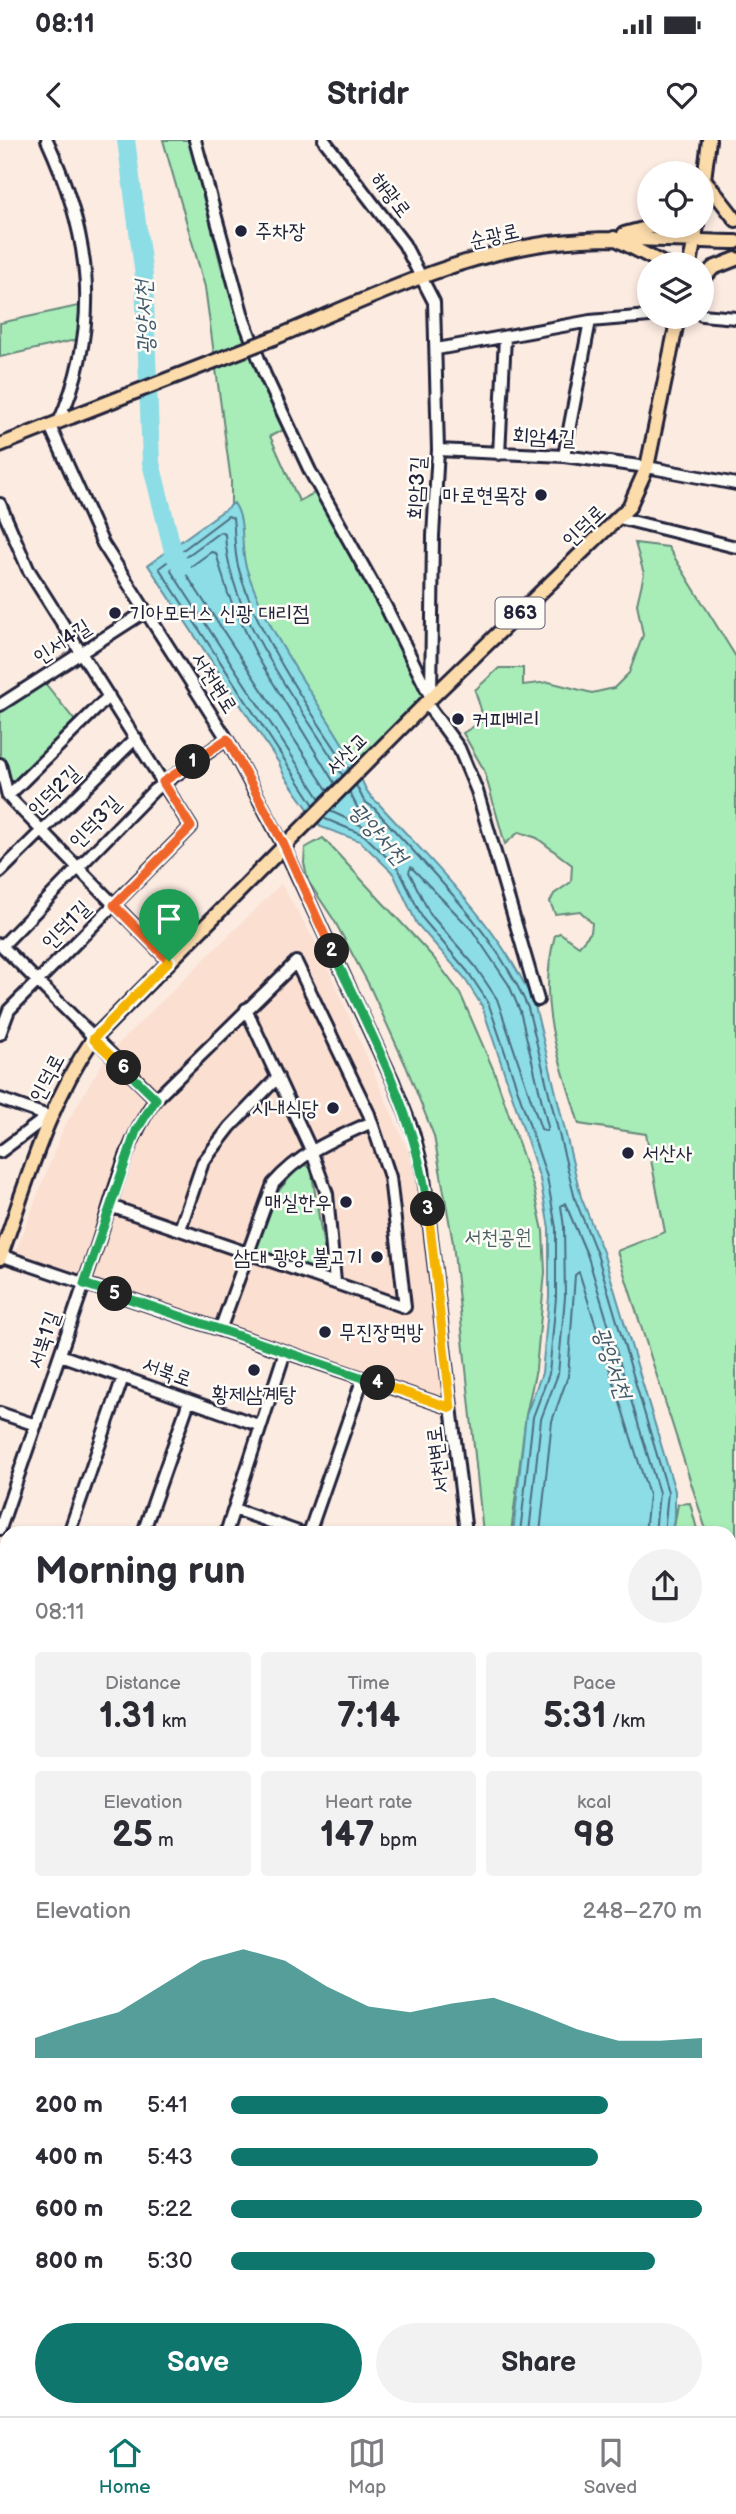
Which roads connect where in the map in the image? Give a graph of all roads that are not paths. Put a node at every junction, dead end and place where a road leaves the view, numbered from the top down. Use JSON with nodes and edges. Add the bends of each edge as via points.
{"nodes":[{"id":1,"x":47,"y":140,"type":"edge"},
{"id":2,"x":195,"y":140,"type":"edge"},
{"id":3,"x":324,"y":140,"type":"edge"},
{"id":4,"x":709,"y":140,"type":"edge"},
{"id":5,"x":706,"y":161,"type":"edge"},
{"id":6,"x":714,"y":193,"type":"edge"},
{"id":7,"x":736,"y":220,"type":"edge"},
{"id":8,"x":637,"y":231,"type":"edge"},
{"id":9,"x":613,"y":237,"type":"junction"},
{"id":10,"x":695,"y":240,"type":"junction"},
{"id":11,"x":736,"y":242,"type":"edge"},
{"id":12,"x":641,"y":252,"type":"edge"},
{"id":13,"x":692,"y":252,"type":"edge"},
{"id":14,"x":736,"y":259,"type":"edge"},
{"id":15,"x":714,"y":268,"type":"edge"},
{"id":16,"x":420,"y":276,"type":"junction"},
{"id":17,"x":714,"y":316,"type":"edge"},
{"id":18,"x":637,"y":317,"type":"edge"},
{"id":19,"x":736,"y":318,"type":"edge"},
{"id":20,"x":590,"y":321,"type":"junction"},
{"id":21,"x":676,"y":329,"type":"edge"},
{"id":22,"x":505,"y":337,"type":"junction"},
{"id":23,"x":437,"y":349,"type":"junction"},
{"id":24,"x":60,"y":422,"type":"junction"},
{"id":25,"x":0,"y":445,"type":"edge"},
{"id":26,"x":438,"y":450,"type":"junction"},
{"id":27,"x":499,"y":454,"type":"junction"},
{"id":28,"x":564,"y":456,"type":"junction"},
{"id":29,"x":647,"y":467,"type":"junction"},
{"id":30,"x":736,"y":484,"type":"edge"},
{"id":31,"x":0,"y":504,"type":"edge"},
{"id":32,"x":619,"y":518,"type":"junction"},
{"id":33,"x":13,"y":536,"type":"junction"},
{"id":34,"x":0,"y":540,"type":"edge"},
{"id":35,"x":736,"y":547,"type":"edge"},
{"id":36,"x":146,"y":611,"type":"junction"},
{"id":37,"x":82,"y":652,"type":"junction"},
{"id":38,"x":109,"y":696,"type":"junction"},
{"id":39,"x":426,"y":703,"type":"junction"},
{"id":40,"x":0,"y":705,"type":"edge"},
{"id":41,"x":136,"y":738,"type":"junction"},
{"id":42,"x":227,"y":739,"type":"junction"},
{"id":43,"x":0,"y":764,"type":"edge"},
{"id":44,"x":163,"y":782,"type":"junction"},
{"id":45,"x":8,"y":796,"type":"junction"},
{"id":46,"x":299,"y":829,"type":"joint"},
{"id":47,"x":40,"y":832,"type":"junction"},
{"id":48,"x":284,"y":845,"type":"junction"},
{"id":49,"x":77,"y":869,"type":"junction"},
{"id":50,"x":0,"y":872,"type":"edge"},
{"id":51,"x":114,"y":905,"type":"junction"},
{"id":52,"x":1,"y":945,"type":"edge"},
{"id":53,"x":169,"y":961,"type":"junction"},
{"id":54,"x":37,"y":982,"type":"junction"},
{"id":55,"x":538,"y":1000,"type":"dead end"},
{"id":56,"x":246,"y":1009,"type":"junction"},
{"id":57,"x":0,"y":1034,"type":"edge"},
{"id":58,"x":93,"y":1039,"type":"junction"},
{"id":59,"x":278,"y":1077,"type":"junction"},
{"id":60,"x":0,"y":1099,"type":"edge"},
{"id":61,"x":156,"y":1099,"type":"junction"},
{"id":62,"x":48,"y":1116,"type":"junction"},
{"id":63,"x":372,"y":1122,"type":"junction"},
{"id":64,"x":311,"y":1150,"type":"junction"},
{"id":65,"x":0,"y":1152,"type":"edge"},
{"id":66,"x":110,"y":1206,"type":"junction"},
{"id":67,"x":180,"y":1229,"type":"junction"},
{"id":68,"x":247,"y":1253,"type":"junction"},
{"id":69,"x":0,"y":1256,"type":"edge"},
{"id":70,"x":334,"y":1282,"type":"junction"},
{"id":71,"x":84,"y":1284,"type":"junction"},
{"id":72,"x":220,"y":1330,"type":"junction"},
{"id":73,"x":285,"y":1352,"type":"junction"},
{"id":74,"x":60,"y":1355,"type":"junction"},
{"id":75,"x":124,"y":1377,"type":"junction"},
{"id":76,"x":363,"y":1378,"type":"junction"},
{"id":77,"x":189,"y":1401,"type":"junction"},
{"id":78,"x":451,"y":1408,"type":"junction"},
{"id":79,"x":0,"y":1413,"type":"edge"},
{"id":80,"x":36,"y":1425,"type":"junction"},
{"id":81,"x":261,"y":1426,"type":"junction"},
{"id":82,"x":234,"y":1509,"type":"junction"},
{"id":83,"x":1,"y":1526,"type":"edge"},
{"id":84,"x":71,"y":1526,"type":"edge"},
{"id":85,"x":145,"y":1526,"type":"edge"},
{"id":86,"x":228,"y":1526,"type":"edge"},
{"id":87,"x":281,"y":1526,"type":"edge"},
{"id":88,"x":311,"y":1526,"type":"edge"},
{"id":89,"x":465,"y":1526,"type":"edge"}],
"edges":[{"from":1,"to":24,"type":"street","via":[[72,204],[88,274],[76,375]]},
{"from":2,"to":39,"type":"street","via":[[244,320],[265,375],[310,471],[386,607]]},
{"from":3,"to":16,"type":"street","name":"해광로","via":[[404,244]]},
{"from":4,"to":5,"type":"main road"},
{"from":6,"to":7,"type":"main road"},
{"from":8,"to":9,"type":"main road"},
{"from":9,"to":10,"type":"main road","name":"순광로"},
{"from":9,"to":12,"type":"main road"},
{"from":9,"to":16,"type":"main road","name":"순광로","via":[[548,243]]},
{"from":10,"to":11,"type":"main road","name":"순광로"},
{"from":10,"to":13,"type":"main road"},
{"from":14,"to":15,"type":"main road"},
{"from":16,"to":23,"type":"street","name":"해광로","via":[[434,302]]},
{"from":16,"to":24,"type":"main road","name":"순광로","bridge":true},
{"from":17,"to":19,"type":"street"},
{"from":18,"to":20,"type":"street"},
{"from":20,"to":22,"type":"street"},
{"from":20,"to":28,"type":"street"},
{"from":21,"to":29,"type":"main road","name":"인덕로","number":"863"},
{"from":22,"to":23,"type":"street"},
{"from":22,"to":27,"type":"street"},
{"from":23,"to":26,"type":"street","name":"회암3길"},
{"from":24,"to":25,"type":"main road"},
{"from":24,"to":36,"type":"street","name":"서천변로","via":[[103,544]]},
{"from":26,"to":27,"type":"street","name":"회암4길"},
{"from":26,"to":39,"type":"street","name":"회암3길"},
{"from":27,"to":28,"type":"street","name":"회암4길"},
{"from":28,"to":29,"type":"street","name":"회암4길"},
{"from":29,"to":30,"type":"street","name":"회암4길"},
{"from":29,"to":32,"type":"main road","name":"인덕로","number":"863","via":[[636,496]]},
{"from":31,"to":33,"type":"street","name":"인덕1길"},
{"from":32,"to":35,"type":"street"},
{"from":32,"to":39,"type":"main road","name":"인덕로","number":"863"},
{"from":33,"to":34,"type":"street"},
{"from":33,"to":37,"type":"street","name":"인덕1길","via":[[28,569]]},
{"from":36,"to":37,"type":"street","name":"인서4길"},
{"from":36,"to":42,"type":"street","name":"서천변로"},
{"from":37,"to":38,"type":"street","name":"인덕1길"},
{"from":37,"to":40,"type":"street","name":"인서4길"},
{"from":38,"to":41,"type":"street","name":"인덕1길"},
{"from":38,"to":45,"type":"street"},
{"from":39,"to":46,"type":"main road","name":"서산교"},
{"from":39,"to":55,"type":"street","via":[[459,748],[477,791]]},
{"from":41,"to":44,"type":"street","name":"인덕1길"},
{"from":41,"to":47,"type":"street","name":"인덕2길"},
{"from":42,"to":44,"type":"street","name":"인덕3길"},
{"from":42,"to":48,"type":"street","name":"서천변로"},
{"from":43,"to":45,"type":"street"},
{"from":44,"to":49,"type":"street","name":"인덕3길"},
{"from":44,"to":51,"type":"street","name":"인덕1길","via":[[191,827]]},
{"from":45,"to":47,"type":"street"},
{"from":46,"to":48,"type":"main road","name":"인덕로"},
{"from":47,"to":49,"type":"street"},
{"from":47,"to":50,"type":"street","name":"인덕2길"},
{"from":48,"to":53,"type":"main road","name":"인덕로"},
{"from":48,"to":78,"type":"street","name":"서천변로","via":[[413,1132],[423,1169]]},
{"from":49,"to":51,"type":"street"},
{"from":49,"to":52,"type":"street","name":"인덕3길"},
{"from":51,"to":53,"type":"street"},
{"from":51,"to":54,"type":"street","name":"인덕1길"},
{"from":52,"to":54,"type":"street"},
{"from":53,"to":58,"type":"main road","name":"인덕로"},
{"from":54,"to":57,"type":"street","name":"인덕1길","via":[[9,1010]]},
{"from":54,"to":58,"type":"street"},
{"from":56,"to":59,"type":"street"},
{"from":56,"to":61,"type":"street","name":"서북1길"},
{"from":56,"to":63,"type":"street","name":"서북1길","via":[[296,962]]},
{"from":58,"to":61,"type":"street"},
{"from":58,"to":62,"type":"main road","name":"인덕로"},
{"from":59,"to":64,"type":"street"},
{"from":59,"to":67,"type":"street","via":[[203,1162]]},
{"from":60,"to":62,"type":"street"},
{"from":61,"to":66,"type":"street","name":"서북1길","via":[[136,1131]]},
{"from":62,"to":65,"type":"street"},
{"from":62,"to":69,"type":"main road","name":"인덕로"},
{"from":63,"to":64,"type":"street"},
{"from":63,"to":70,"type":"street","via":[[390,1177],[405,1307]]},
{"from":64,"to":68,"type":"street","via":[[273,1184]]},
{"from":64,"to":70,"type":"street","via":[[327,1195]]},
{"from":66,"to":67,"type":"street"},
{"from":66,"to":71,"type":"street","name":"서북1길"},
{"from":67,"to":68,"type":"street"},
{"from":68,"to":70,"type":"street"},
{"from":68,"to":72,"type":"street"},
{"from":69,"to":71,"type":"street"},
{"from":71,"to":72,"type":"street"},
{"from":71,"to":74,"type":"street","name":"서북1길"},
{"from":72,"to":73,"type":"street"},
{"from":73,"to":76,"type":"street"},
{"from":73,"to":81,"type":"street"},
{"from":74,"to":75,"type":"street","name":"서북로"},
{"from":74,"to":80,"type":"street","name":"서북1길"},
{"from":75,"to":77,"type":"street","name":"서북로"},
{"from":75,"to":84,"type":"street"},
{"from":76,"to":78,"type":"street"},
{"from":76,"to":88,"type":"street"},
{"from":77,"to":81,"type":"street","name":"서북로"},
{"from":77,"to":85,"type":"street"},
{"from":78,"to":89,"type":"street","name":"서천변로"},
{"from":79,"to":80,"type":"street"},
{"from":80,"to":83,"type":"street","name":"서북1길"},
{"from":81,"to":82,"type":"street"},
{"from":82,"to":86,"type":"street"},
{"from":82,"to":87,"type":"street"}]}
